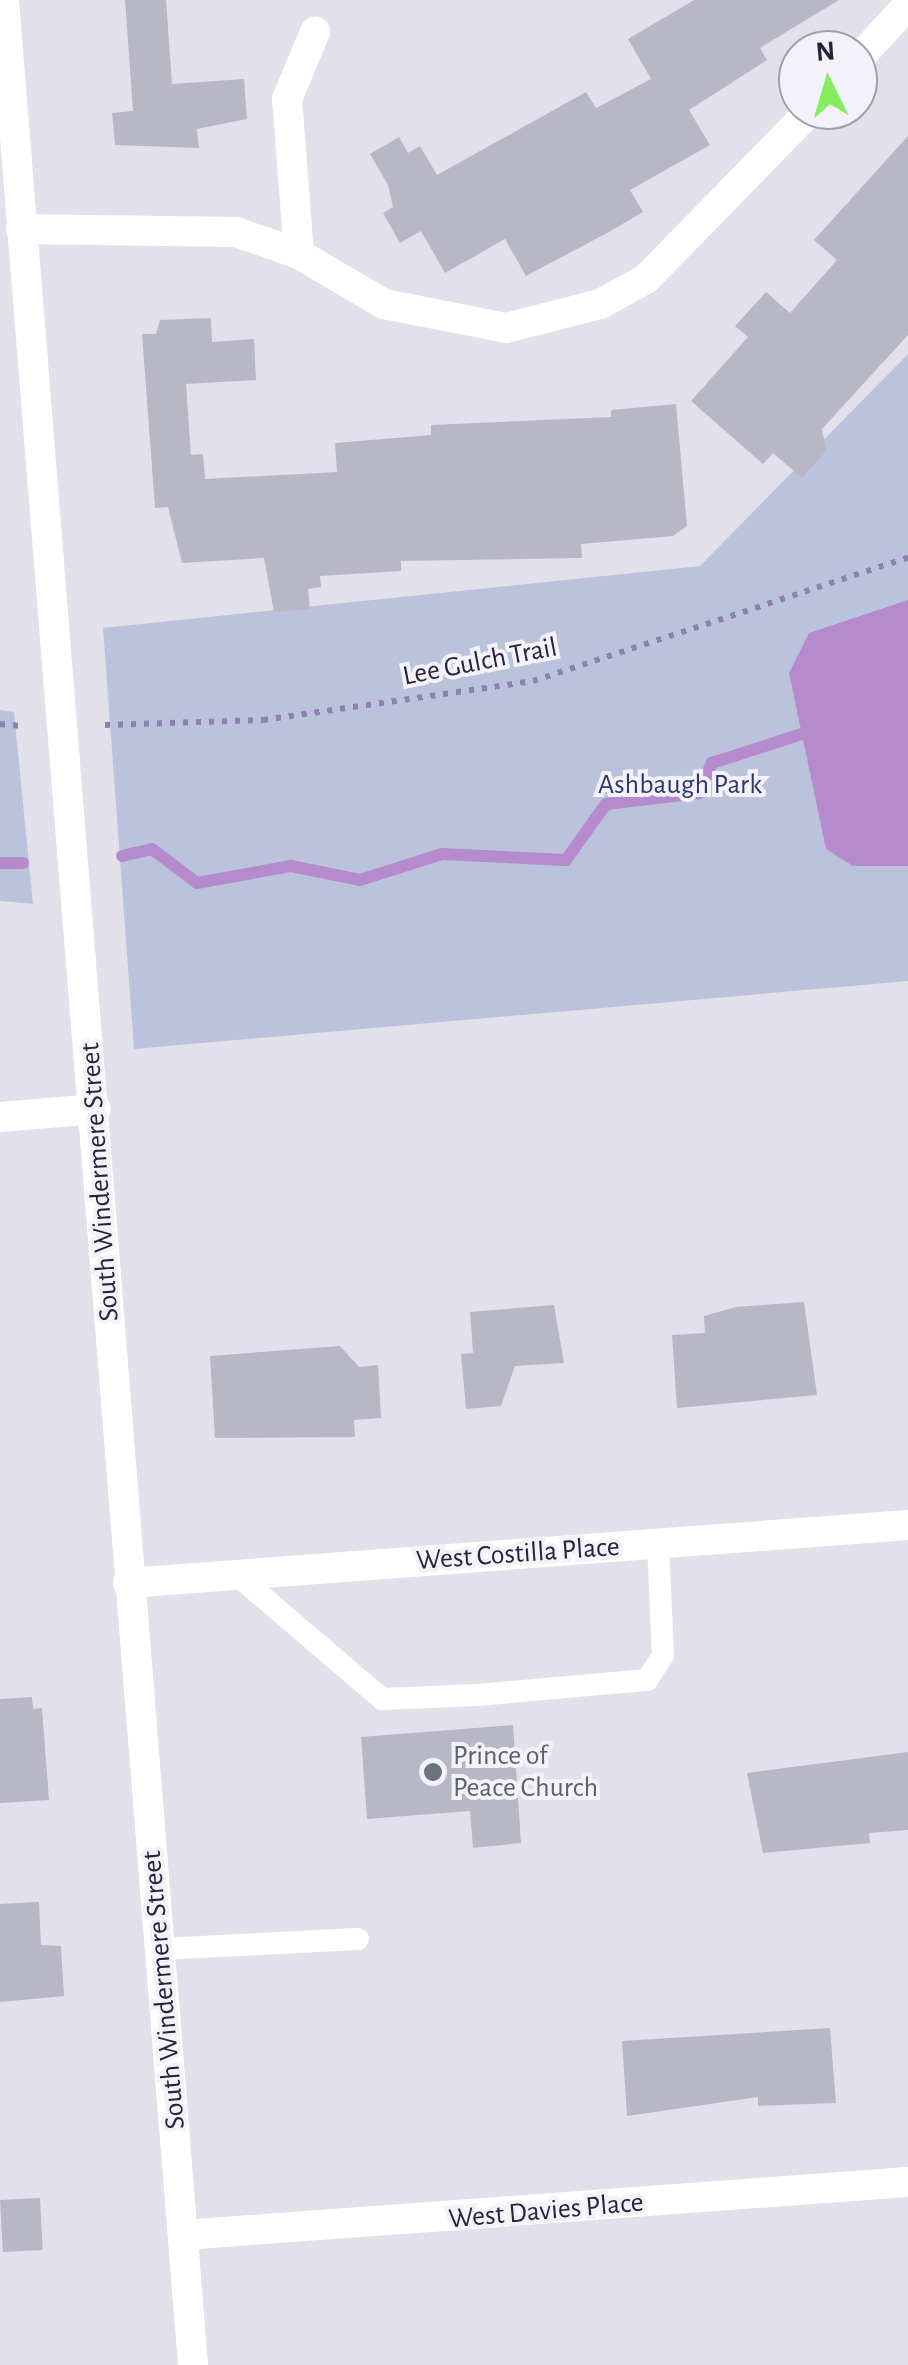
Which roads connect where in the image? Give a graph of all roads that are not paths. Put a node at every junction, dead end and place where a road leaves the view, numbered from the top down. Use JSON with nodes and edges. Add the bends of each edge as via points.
{"nodes":[{"id":1,"x":4,"y":0,"type":"edge"},
{"id":2,"x":908,"y":4,"type":"edge"},
{"id":3,"x":315,"y":32,"type":"dead end"},
{"id":4,"x":878,"y":37,"type":"edge"},
{"id":5,"x":792,"y":130,"type":"edge"},
{"id":6,"x":21,"y":230,"type":"junction"},
{"id":7,"x":299,"y":254,"type":"junction"},
{"id":8,"x":96,"y":1109,"type":"junction"},
{"id":9,"x":0,"y":1116,"type":"edge"},
{"id":10,"x":908,"y":1525,"type":"edge"},
{"id":11,"x":658,"y":1544,"type":"junction"},
{"id":12,"x":237,"y":1575,"type":"junction"},
{"id":13,"x":128,"y":1583,"type":"junction"},
{"id":14,"x":358,"y":1939,"type":"dead end"},
{"id":15,"x":161,"y":1949,"type":"junction"},
{"id":16,"x":908,"y":2182,"type":"edge"},
{"id":17,"x":183,"y":2235,"type":"junction"},
{"id":18,"x":193,"y":2365,"type":"edge"}],
"edges":[{"from":1,"to":6,"type":"street","name":"South Windermere Street"},
{"from":2,"to":4,"type":"street"},
{"from":3,"to":7,"type":"street","via":[[287,99]]},
{"from":5,"to":7,"type":"street","via":[[674,258],[600,304],[555,320],[506,328],[427,319]]},
{"from":6,"to":7,"type":"street","via":[[236,232]]},
{"from":6,"to":8,"type":"street","name":"South Windermere Street"},
{"from":8,"to":9,"type":"street"},
{"from":8,"to":13,"type":"street","name":"South Windermere Street"},
{"from":10,"to":11,"type":"street","name":"West Costilla Place"},
{"from":11,"to":12,"type":"street","name":"West Costilla Place"},
{"from":11,"to":12,"type":"lane","via":[[663,1655],[646,1680],[478,1695],[382,1699]]},
{"from":12,"to":13,"type":"street","name":"West Costilla Place"},
{"from":13,"to":15,"type":"street","name":"South Windermere Street"},
{"from":14,"to":15,"type":"lane"},
{"from":15,"to":17,"type":"street","name":"South Windermere Street"},
{"from":16,"to":17,"type":"street","name":"West Davies Place"},
{"from":17,"to":18,"type":"street","name":"South Windermere Street"}]}
